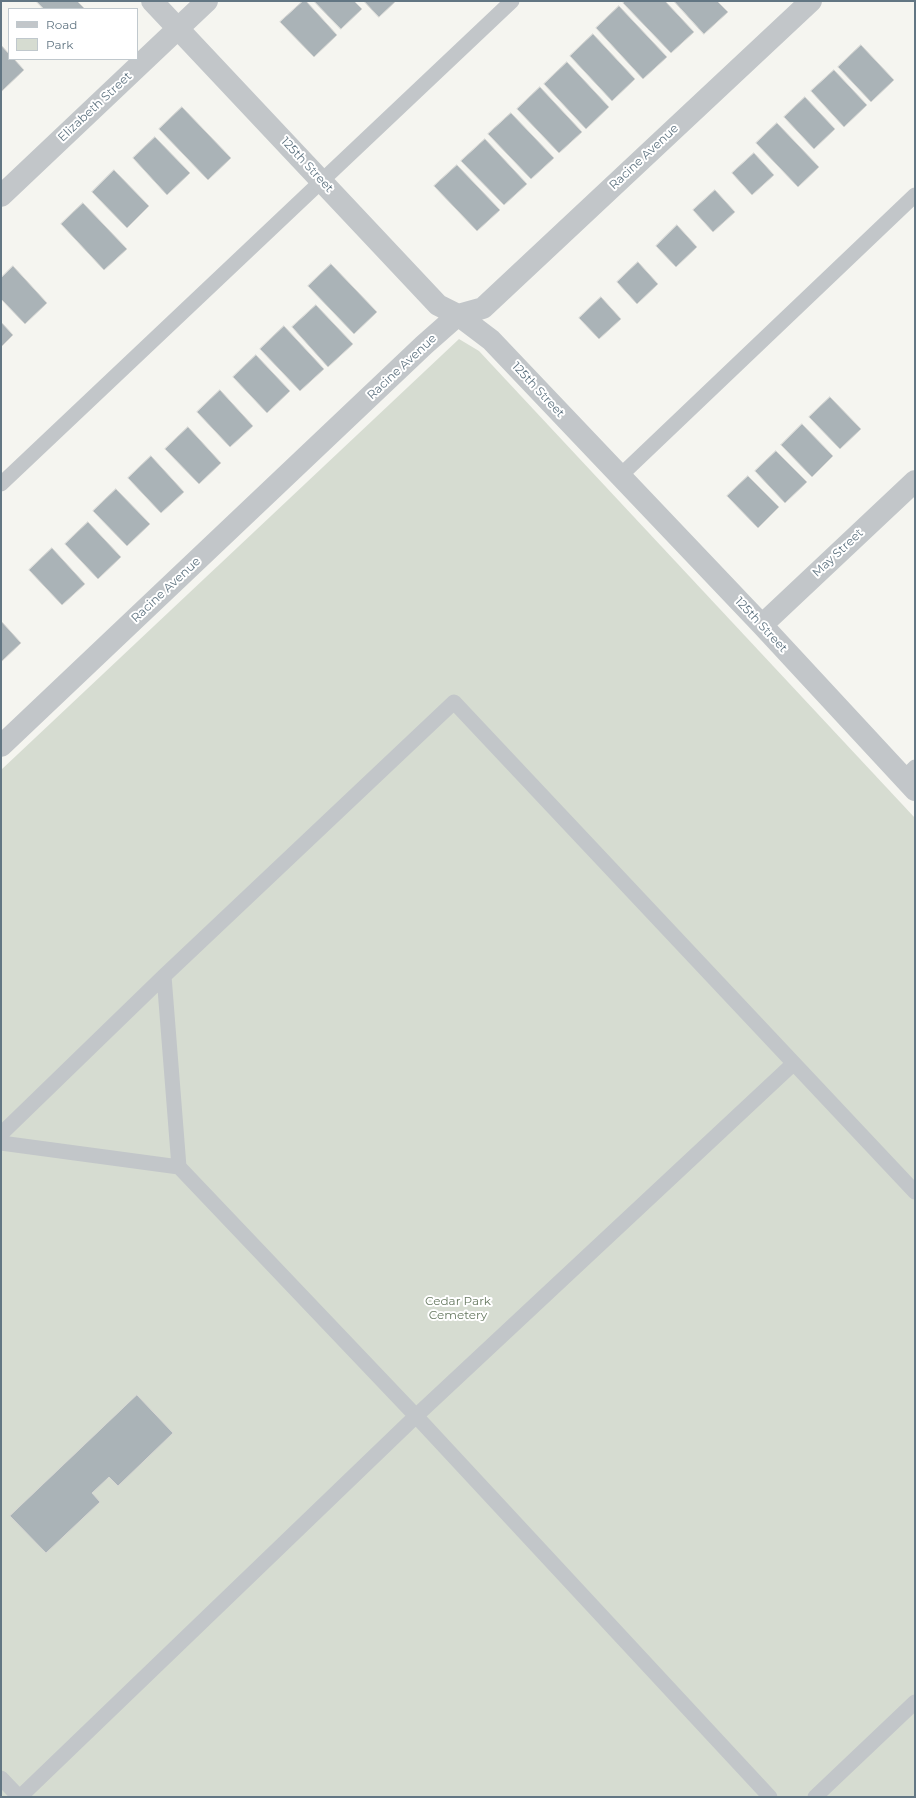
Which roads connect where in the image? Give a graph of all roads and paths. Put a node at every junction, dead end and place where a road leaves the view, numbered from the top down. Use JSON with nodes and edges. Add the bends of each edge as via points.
{"nodes":[{"id":1,"x":152,"y":1,"type":"edge"},
{"id":2,"x":207,"y":1,"type":"edge"},
{"id":3,"x":512,"y":1,"type":"edge"},
{"id":4,"x":811,"y":1,"type":"edge"},
{"id":5,"x":178,"y":28,"type":"junction"},
{"id":6,"x":321,"y":181,"type":"junction"},
{"id":7,"x":915,"y":195,"type":"edge"},
{"id":8,"x":1,"y":196,"type":"edge"},
{"id":9,"x":458,"y":315,"type":"junction"},
{"id":10,"x":620,"y":476,"type":"junction"},
{"id":11,"x":915,"y":481,"type":"edge"},
{"id":12,"x":1,"y":484,"type":"edge"},
{"id":13,"x":762,"y":625,"type":"junction"},
{"id":14,"x":1,"y":746,"type":"edge"},
{"id":15,"x":911,"y":779,"type":"edge"},
{"id":16,"x":164,"y":976,"type":"junction"},
{"id":17,"x":794,"y":1063,"type":"junction"},
{"id":18,"x":1,"y":1134,"type":"edge"},
{"id":19,"x":1,"y":1143,"type":"edge"},
{"id":20,"x":179,"y":1167,"type":"junction"},
{"id":21,"x":915,"y":1192,"type":"edge"},
{"id":22,"x":416,"y":1416,"type":"junction"},
{"id":23,"x":915,"y":1702,"type":"edge"},
{"id":24,"x":1,"y":1778,"type":"edge"},
{"id":25,"x":20,"y":1797,"type":"edge"},
{"id":26,"x":770,"y":1797,"type":"edge"},
{"id":27,"x":815,"y":1797,"type":"edge"}],
"edges":[{"from":1,"to":5,"type":"street","name":"125th Street"},
{"from":2,"to":5,"type":"street","name":"Elizabeth Street"},
{"from":3,"to":6,"type":"lane"},
{"from":4,"to":9,"type":"street","name":"Racine Avenue","via":[[485,306]]},
{"from":5,"to":6,"type":"street","name":"125th Street"},
{"from":5,"to":8,"type":"street","name":"Elizabeth Street"},
{"from":6,"to":9,"type":"street","name":"125th Street","via":[[438,305]]},
{"from":6,"to":12,"type":"lane"},
{"from":7,"to":10,"type":"lane"},
{"from":9,"to":10,"type":"street","name":"125th Street","via":[[491,340]]},
{"from":9,"to":14,"type":"street","name":"Racine Avenue"},
{"from":10,"to":13,"type":"street","name":"125th Street"},
{"from":11,"to":13,"type":"street","name":"May Street"},
{"from":13,"to":15,"type":"street","name":"125th Street"},
{"from":16,"to":17,"type":"lane","via":[[454,702]]},
{"from":16,"to":18,"type":"lane"},
{"from":16,"to":20,"type":"lane"},
{"from":17,"to":21,"type":"lane"},
{"from":17,"to":22,"type":"lane"},
{"from":19,"to":20,"type":"lane"},
{"from":20,"to":22,"type":"lane"},
{"from":22,"to":25,"type":"lane"},
{"from":22,"to":26,"type":"lane"},
{"from":23,"to":27,"type":"lane"},
{"from":24,"to":25,"type":"lane"}]}
